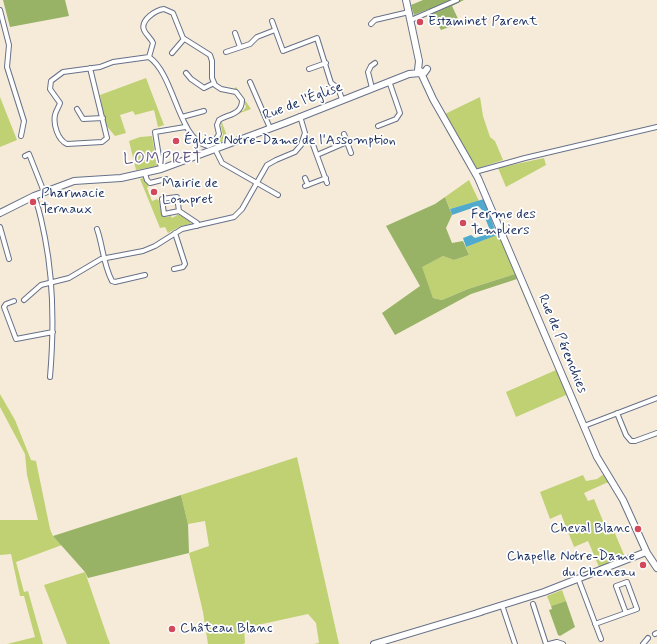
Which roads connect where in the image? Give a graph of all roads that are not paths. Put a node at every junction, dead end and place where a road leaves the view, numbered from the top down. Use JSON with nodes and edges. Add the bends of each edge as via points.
{"nodes":[{"id":1,"x":406,"y":0,"type":"edge"},
{"id":2,"x":456,"y":0,"type":"edge"},
{"id":3,"x":0,"y":10,"type":"edge"},
{"id":4,"x":409,"y":12,"type":"junction"},
{"id":5,"x":411,"y":20,"type":"junction"},
{"id":6,"x":272,"y":21,"type":"dead end"},
{"id":7,"x":371,"y":24,"type":"dead end"},
{"id":8,"x":275,"y":30,"type":"junction"},
{"id":9,"x":235,"y":33,"type":"dead end"},
{"id":10,"x":184,"y":39,"type":"junction"},
{"id":11,"x":240,"y":47,"type":"junction"},
{"id":12,"x":226,"y":52,"type":"dead end"},
{"id":13,"x":172,"y":54,"type":"dead end"},
{"id":14,"x":149,"y":57,"type":"junction"},
{"id":15,"x":326,"y":63,"type":"junction"},
{"id":16,"x":375,"y":63,"type":"dead end"},
{"id":17,"x":90,"y":68,"type":"junction"},
{"id":18,"x":310,"y":69,"type":"dead end"},
{"id":19,"x":422,"y":69,"type":"junction"},
{"id":20,"x":186,"y":73,"type":"dead end"},
{"id":21,"x":250,"y":82,"type":"dead end"},
{"id":22,"x":389,"y":82,"type":"junction"},
{"id":23,"x":214,"y":84,"type":"junction"},
{"id":24,"x":372,"y":88,"type":"junction"},
{"id":25,"x":342,"y":100,"type":"junction"},
{"id":26,"x":77,"y":109,"type":"dead end"},
{"id":27,"x":204,"y":111,"type":"dead end"},
{"id":28,"x":300,"y":116,"type":"junction"},
{"id":29,"x":182,"y":117,"type":"junction"},
{"id":30,"x":103,"y":118,"type":"junction"},
{"id":31,"x":378,"y":126,"type":"dead end"},
{"id":32,"x":185,"y":127,"type":"junction"},
{"id":33,"x":657,"y":127,"type":"edge"},
{"id":34,"x":270,"y":128,"type":"junction"},
{"id":35,"x":344,"y":134,"type":"dead end"},
{"id":36,"x":21,"y":136,"type":"dead end"},
{"id":37,"x":304,"y":137,"type":"junction"},
{"id":38,"x":347,"y":142,"type":"junction"},
{"id":39,"x":214,"y":148,"type":"junction"},
{"id":40,"x":351,"y":153,"type":"dead end"},
{"id":41,"x":317,"y":155,"type":"junction"},
{"id":42,"x":25,"y":156,"type":"dead end"},
{"id":43,"x":161,"y":169,"type":"junction"},
{"id":44,"x":475,"y":172,"type":"junction"},
{"id":45,"x":145,"y":174,"type":"junction"},
{"id":46,"x":305,"y":178,"type":"dead end"},
{"id":47,"x":166,"y":179,"type":"dead end"},
{"id":48,"x":257,"y":183,"type":"junction"},
{"id":49,"x":44,"y":192,"type":"junction"},
{"id":50,"x":278,"y":195,"type":"dead end"},
{"id":51,"x":34,"y":196,"type":"junction"},
{"id":52,"x":179,"y":212,"type":"junction"},
{"id":53,"x":0,"y":213,"type":"edge"},
{"id":54,"x":197,"y":226,"type":"junction"},
{"id":55,"x":0,"y":227,"type":"edge"},
{"id":56,"x":97,"y":228,"type":"dead end"},
{"id":57,"x":175,"y":233,"type":"junction"},
{"id":58,"x":103,"y":258,"type":"junction"},
{"id":59,"x":9,"y":259,"type":"dead end"},
{"id":60,"x":174,"y":269,"type":"dead end"},
{"id":61,"x":145,"y":275,"type":"dead end"},
{"id":62,"x":52,"y":282,"type":"junction"},
{"id":63,"x":24,"y":300,"type":"dead end"},
{"id":64,"x":14,"y":301,"type":"dead end"},
{"id":65,"x":53,"y":332,"type":"junction"},
{"id":66,"x":50,"y":377,"type":"dead end"},
{"id":67,"x":657,"y":398,"type":"edge"},
{"id":68,"x":617,"y":413,"type":"junction"},
{"id":69,"x":584,"y":426,"type":"junction"},
{"id":70,"x":657,"y":433,"type":"edge"},
{"id":71,"x":646,"y":552,"type":"junction"},
{"id":72,"x":657,"y":556,"type":"edge"},
{"id":73,"x":633,"y":557,"type":"junction"},
{"id":74,"x":650,"y":560,"type":"junction"},
{"id":75,"x":657,"y":568,"type":"edge"},
{"id":76,"x":578,"y":578,"type":"junction"},
{"id":77,"x":533,"y":604,"type":"dead end"},
{"id":78,"x":503,"y":606,"type":"junction"},
{"id":79,"x":626,"y":613,"type":"junction"},
{"id":80,"x":595,"y":624,"type":"junction"},
{"id":81,"x":648,"y":638,"type":"dead end"},
{"id":82,"x":601,"y":639,"type":"dead end"},
{"id":83,"x":374,"y":644,"type":"edge"},
{"id":84,"x":515,"y":644,"type":"edge"},
{"id":85,"x":548,"y":644,"type":"edge"},
{"id":86,"x":562,"y":644,"type":"edge"},
{"id":87,"x":643,"y":644,"type":"edge"}],
"edges":[{"from":1,"to":4,"type":"main road","name":"Rue de Pérenchies"},
{"from":2,"to":5,"type":"street"},
{"from":3,"to":36,"type":"street","via":[[9,45],[7,67],[24,121]]},
{"from":4,"to":5,"type":"main road","name":"Rue de Pérenchies"},
{"from":4,"to":7,"type":"street","via":[[375,20]]},
{"from":5,"to":19,"type":"main road","name":"Rue de Pérenchies"},
{"from":6,"to":8,"type":"street"},
{"from":8,"to":11,"type":"street","via":[[256,37],[251,43]]},
{"from":8,"to":15,"type":"street","via":[[283,51],[317,38]]},
{"from":9,"to":11,"type":"street"},
{"from":10,"to":13,"type":"street"},
{"from":10,"to":14,"type":"street","via":[[172,12],[164,9],[157,11],[149,17],[143,27],[153,43]]},
{"from":10,"to":23,"type":"street","via":[[210,55]]},
{"from":11,"to":12,"type":"street"},
{"from":14,"to":17,"type":"street"},
{"from":14,"to":29,"type":"street","via":[[161,68]]},
{"from":15,"to":18,"type":"street"},
{"from":15,"to":25,"type":"street","via":[[331,83],[338,88]]},
{"from":16,"to":24,"type":"street","via":[[368,72]]},
{"from":17,"to":30,"type":"street"},
{"from":17,"to":30,"type":"street","via":[[63,72],[51,82],[50,89],[60,103],[54,115],[55,124],[59,137],[67,144],[102,142],[108,135],[103,126]]},
{"from":19,"to":22,"type":"main road","name":"Rue de l'Église"},
{"from":19,"to":44,"type":"main road","name":"Rue de Pérenchies","via":[[436,106]]},
{"from":20,"to":23,"type":"street","via":[[204,88]]},
{"from":21,"to":34,"type":"street"},
{"from":22,"to":24,"type":"main road","name":"Rue de l'Église"},
{"from":22,"to":31,"type":"street","via":[[400,113],[396,119]]},
{"from":23,"to":39,"type":"street","via":[[221,89],[236,92],[242,103],[237,112],[219,120],[217,125],[220,133]]},
{"from":24,"to":25,"type":"main road","name":"Rue de l'Église"},
{"from":25,"to":28,"type":"main road","name":"Rue de l'Église"},
{"from":26,"to":30,"type":"street","via":[[84,120]]},
{"from":27,"to":29,"type":"street"},
{"from":28,"to":34,"type":"main road","name":"Rue de l'Église"},
{"from":28,"to":37,"type":"street","via":[[305,129]]},
{"from":29,"to":32,"type":"street"},
{"from":32,"to":39,"type":"street","via":[[204,145]]},
{"from":32,"to":43,"type":"street","via":[[157,130],[154,134]]},
{"from":33,"to":44,"type":"street"},
{"from":34,"to":39,"type":"main road","name":"Rue de l'Église"},
{"from":35,"to":38,"type":"street"},
{"from":37,"to":41,"type":"street","via":[[311,141]]},
{"from":37,"to":48,"type":"street","via":[[296,151],[268,165]]},
{"from":38,"to":40,"type":"street"},
{"from":38,"to":41,"type":"street"},
{"from":39,"to":43,"type":"main road","name":"Rue de l'Église"},
{"from":39,"to":48,"type":"street","via":[[222,163]]},
{"from":41,"to":46,"type":"street","via":[[326,180],[306,185]]},
{"from":42,"to":49,"type":"street","via":[[29,154]]},
{"from":43,"to":45,"type":"main road","name":"Rue de l'Église"},
{"from":44,"to":69,"type":"main road","name":"Rue de Pérenchies"},
{"from":45,"to":47,"type":"street","via":[[150,184]]},
{"from":45,"to":49,"type":"main road","name":"Rue de l'Église","via":[[120,179],[74,181]]},
{"from":48,"to":50,"type":"street"},
{"from":48,"to":54,"type":"street","via":[[242,209],[234,217]]},
{"from":49,"to":51,"type":"main road","name":"Rue de l'Église"},
{"from":51,"to":53,"type":"main road","name":"Rue de l'Église"},
{"from":51,"to":62,"type":"street","via":[[40,214]]},
{"from":52,"to":52,"type":"street","via":[[176,197],[162,199],[164,214]]},
{"from":52,"to":54,"type":"street","via":[[197,223]]},
{"from":54,"to":57,"type":"street"},
{"from":55,"to":59,"type":"street"},
{"from":56,"to":58,"type":"street"},
{"from":57,"to":58,"type":"street","via":[[146,250]]},
{"from":57,"to":60,"type":"street","via":[[185,264]]},
{"from":58,"to":61,"type":"street","via":[[112,282]]},
{"from":58,"to":62,"type":"street","via":[[75,276]]},
{"from":62,"to":63,"type":"street","via":[[39,286]]},
{"from":62,"to":65,"type":"street"},
{"from":64,"to":65,"type":"street","via":[[4,306],[15,338],[18,340]]},
{"from":65,"to":66,"type":"street"},
{"from":67,"to":68,"type":"street"},
{"from":68,"to":69,"type":"street"},
{"from":68,"to":70,"type":"street","via":[[631,441]]},
{"from":69,"to":71,"type":"main road","name":"Rue de Pérenchies","via":[[601,465],[624,502]]},
{"from":71,"to":73,"type":"main road"},
{"from":71,"to":74,"type":"main road","name":"Rue de Pérenchies"},
{"from":72,"to":74,"type":"main road"},
{"from":73,"to":74,"type":"main road"},
{"from":73,"to":76,"type":"main road"},
{"from":74,"to":75,"type":"main road","name":"Rue de Pérenchies"},
{"from":76,"to":78,"type":"main road"},
{"from":76,"to":80,"type":"street"},
{"from":77,"to":85,"type":"street"},
{"from":78,"to":83,"type":"main road"},
{"from":78,"to":84,"type":"street"},
{"from":79,"to":79,"type":"street","via":[[637,609],[627,582],[616,586]]},
{"from":79,"to":80,"type":"street"},
{"from":80,"to":82,"type":"street"},
{"from":81,"to":87,"type":"street"},
{"from":85,"to":86,"type":"street"}]}
